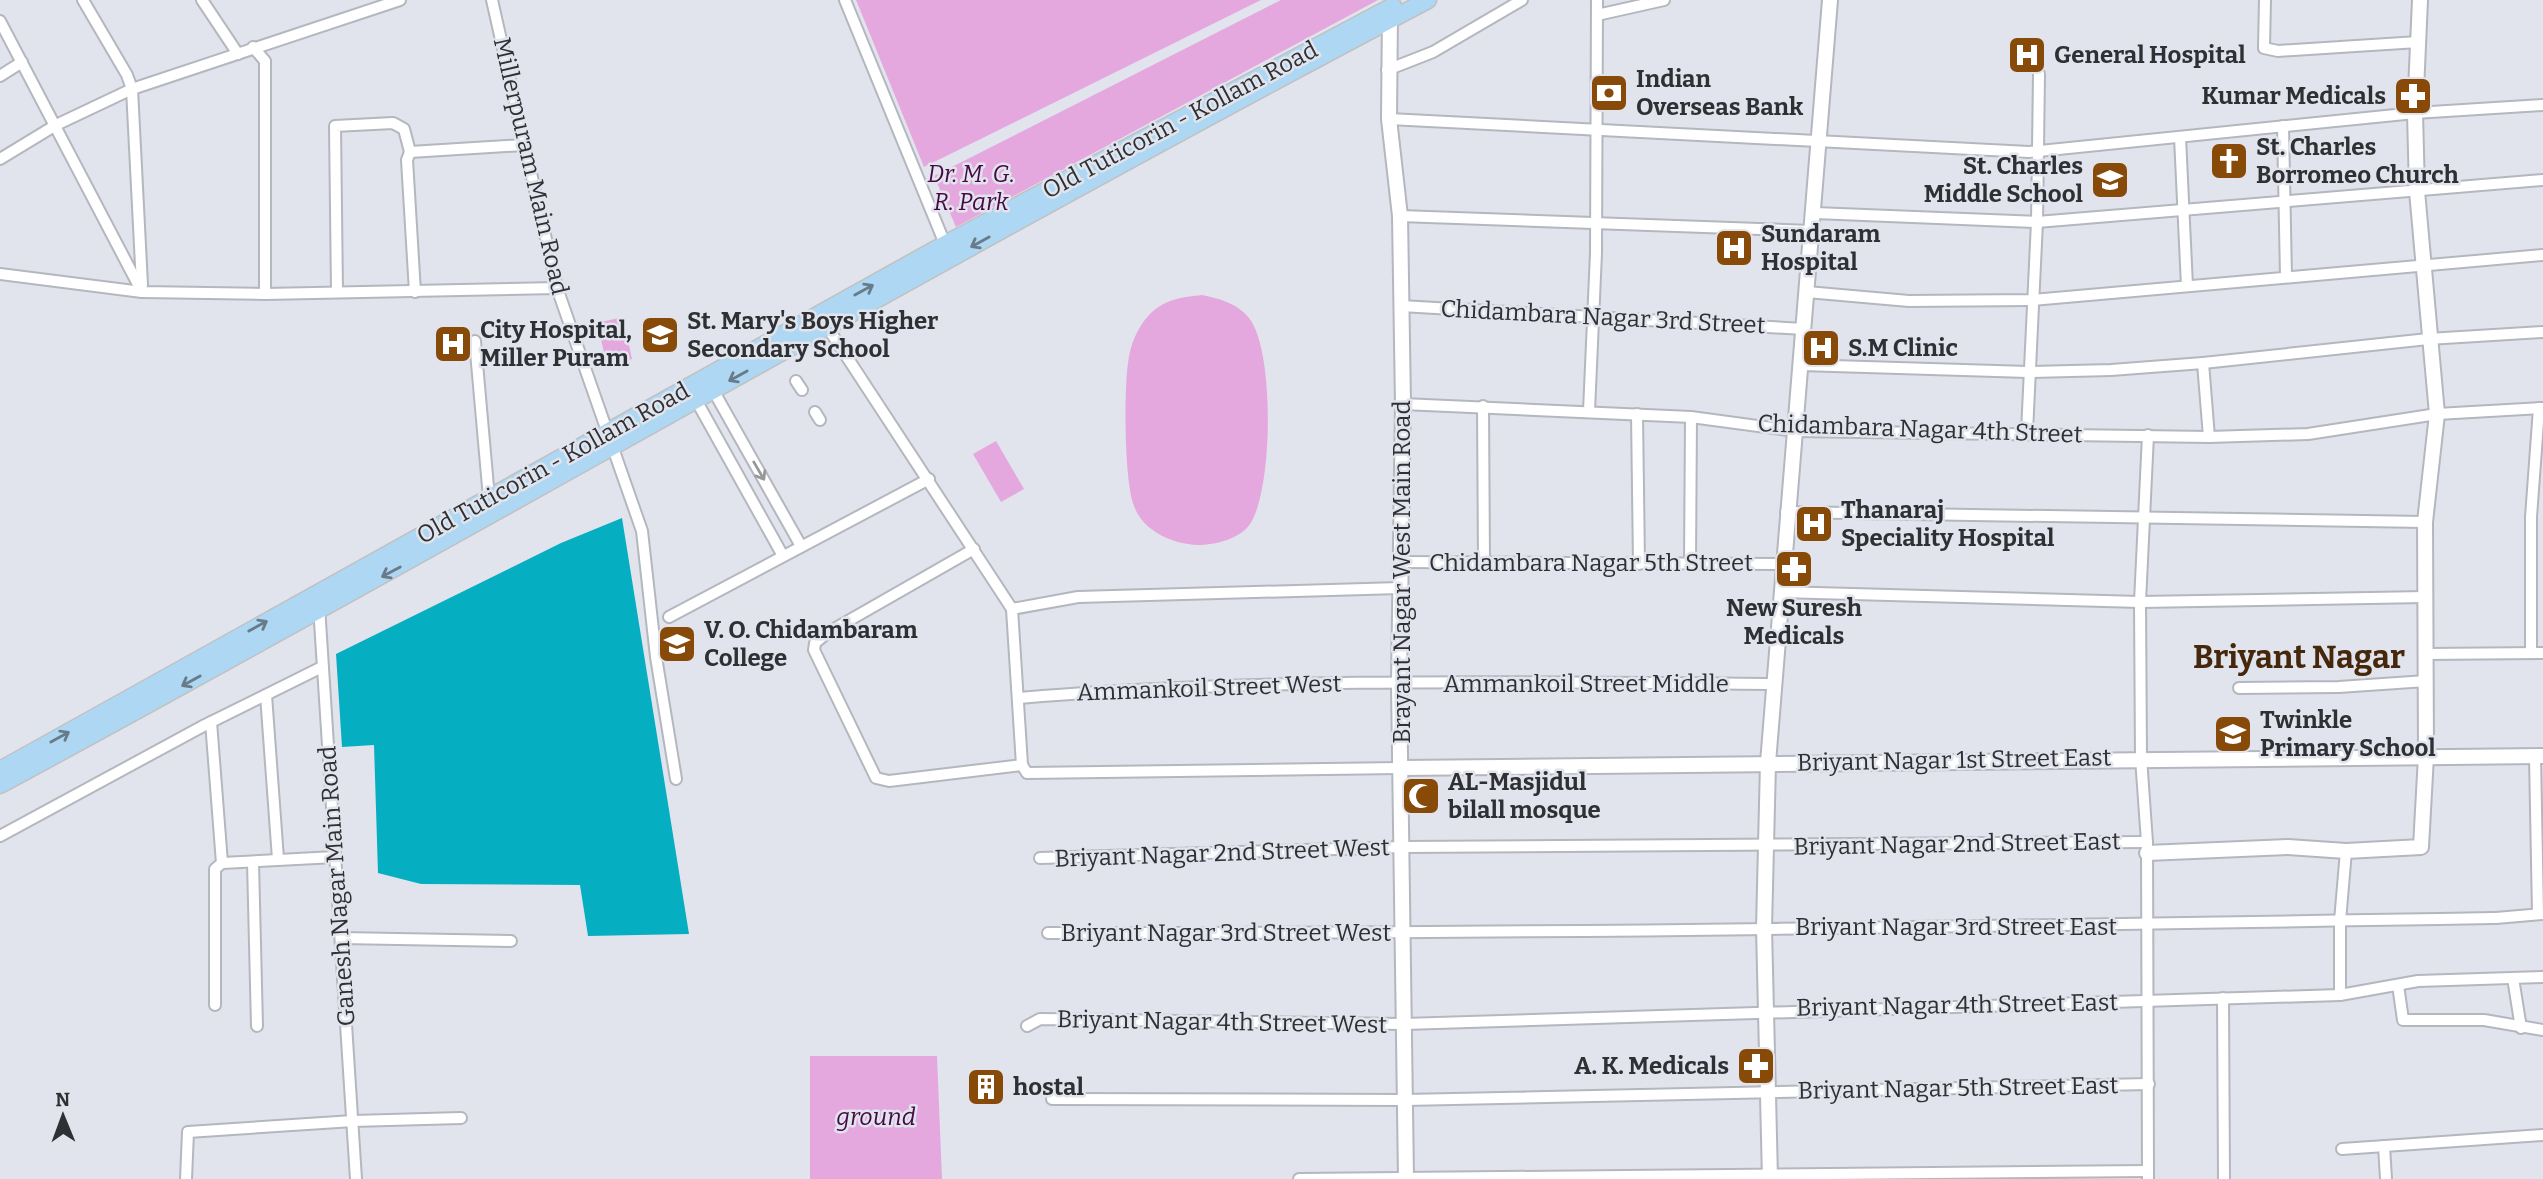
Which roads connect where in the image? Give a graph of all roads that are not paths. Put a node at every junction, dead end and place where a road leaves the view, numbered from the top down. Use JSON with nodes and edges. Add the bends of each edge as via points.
{"nodes":[{"id":1,"x":83,"y":0,"type":"edge"},
{"id":2,"x":202,"y":0,"type":"edge"},
{"id":3,"x":400,"y":0,"type":"edge"},
{"id":4,"x":492,"y":0,"type":"edge"},
{"id":5,"x":845,"y":0,"type":"edge"},
{"id":6,"x":1405,"y":0,"type":"edge"},
{"id":7,"x":1428,"y":0,"type":"edge"},
{"id":8,"x":1522,"y":0,"type":"edge"},
{"id":9,"x":1597,"y":0,"type":"edge"},
{"id":10,"x":1664,"y":0,"type":"edge"},
{"id":11,"x":1830,"y":0,"type":"edge"},
{"id":12,"x":2265,"y":0,"type":"edge"},
{"id":13,"x":2420,"y":0,"type":"edge"},
{"id":14,"x":1390,"y":14,"type":"junction"},
{"id":15,"x":1597,"y":15,"type":"junction"},
{"id":16,"x":0,"y":21,"type":"edge"},
{"id":17,"x":2418,"y":42,"type":"junction"},
{"id":18,"x":253,"y":47,"type":"junction"},
{"id":19,"x":238,"y":54,"type":"junction"},
{"id":20,"x":22,"y":62,"type":"junction"},
{"id":21,"x":1387,"y":70,"type":"junction"},
{"id":22,"x":2039,"y":74,"type":"dead end"},
{"id":23,"x":0,"y":76,"type":"edge"},
{"id":24,"x":132,"y":89,"type":"junction"},
{"id":25,"x":2543,"y":105,"type":"edge"},
{"id":26,"x":2414,"y":113,"type":"junction"},
{"id":27,"x":1389,"y":119,"type":"junction"},
{"id":28,"x":56,"y":125,"type":"junction"},
{"id":29,"x":2283,"y":126,"type":"junction"},
{"id":30,"x":1598,"y":127,"type":"junction"},
{"id":31,"x":2180,"y":137,"type":"junction"},
{"id":32,"x":1818,"y":142,"type":"junction"},
{"id":33,"x":524,"y":145,"type":"junction"},
{"id":34,"x":2038,"y":151,"type":"junction"},
{"id":35,"x":410,"y":152,"type":"junction"},
{"id":36,"x":0,"y":159,"type":"edge"},
{"id":37,"x":2543,"y":180,"type":"edge"},
{"id":38,"x":2417,"y":191,"type":"junction"},
{"id":39,"x":2283,"y":202,"type":"junction"},
{"id":40,"x":2183,"y":210,"type":"junction"},
{"id":41,"x":1815,"y":213,"type":"junction"},
{"id":42,"x":1400,"y":216,"type":"junction"},
{"id":43,"x":2037,"y":222,"type":"junction"},
{"id":44,"x":1596,"y":224,"type":"junction"},
{"id":45,"x":1811,"y":231,"type":"junction"},
{"id":46,"x":945,"y":244,"type":"junction"},
{"id":47,"x":2543,"y":254,"type":"edge"},
{"id":48,"x":2423,"y":265,"type":"junction"},
{"id":49,"x":0,"y":274,"type":"edge"},
{"id":50,"x":2286,"y":277,"type":"junction"},
{"id":51,"x":2187,"y":286,"type":"junction"},
{"id":52,"x":557,"y":288,"type":"junction"},
{"id":53,"x":142,"y":292,"type":"junction"},
{"id":54,"x":337,"y":292,"type":"junction"},
{"id":55,"x":415,"y":292,"type":"junction"},
{"id":56,"x":1807,"y":292,"type":"junction"},
{"id":57,"x":265,"y":294,"type":"junction"},
{"id":58,"x":2032,"y":300,"type":"junction"},
{"id":59,"x":1401,"y":306,"type":"junction"},
{"id":60,"x":1593,"y":316,"type":"junction"},
{"id":61,"x":823,"y":321,"type":"junction"},
{"id":62,"x":1804,"y":329,"type":"junction"},
{"id":63,"x":2543,"y":332,"type":"edge"},
{"id":64,"x":2428,"y":339,"type":"junction"},
{"id":65,"x":475,"y":341,"type":"dead end"},
{"id":66,"x":2203,"y":363,"type":"junction"},
{"id":67,"x":1801,"y":365,"type":"junction"},
{"id":68,"x":2028,"y":372,"type":"junction"},
{"id":69,"x":713,"y":390,"type":"junction"},
{"id":70,"x":696,"y":400,"type":"junction"},
{"id":71,"x":1403,"y":404,"type":"junction"},
{"id":72,"x":1483,"y":406,"type":"junction"},
{"id":73,"x":2541,"y":408,"type":"edge"},
{"id":74,"x":1589,"y":411,"type":"junction"},
{"id":75,"x":1637,"y":414,"type":"junction"},
{"id":76,"x":2437,"y":414,"type":"junction"},
{"id":77,"x":1691,"y":417,"type":"junction"},
{"id":78,"x":1795,"y":431,"type":"junction"},
{"id":79,"x":2027,"y":432,"type":"junction"},
{"id":80,"x":2148,"y":435,"type":"junction"},
{"id":81,"x":2209,"y":437,"type":"junction"},
{"id":82,"x":610,"y":440,"type":"junction"},
{"id":83,"x":929,"y":479,"type":"junction"},
{"id":84,"x":489,"y":498,"type":"junction"},
{"id":85,"x":1786,"y":512,"type":"junction"},
{"id":86,"x":2145,"y":517,"type":"junction"},
{"id":87,"x":2531,"y":517,"type":"junction"},
{"id":88,"x":2543,"y":517,"type":"edge"},
{"id":89,"x":2424,"y":522,"type":"junction"},
{"id":90,"x":802,"y":546,"type":"junction"},
{"id":91,"x":974,"y":549,"type":"junction"},
{"id":92,"x":783,"y":556,"type":"junction"},
{"id":93,"x":1400,"y":562,"type":"junction"},
{"id":94,"x":1484,"y":563,"type":"junction"},
{"id":95,"x":1690,"y":563,"type":"junction"},
{"id":96,"x":1639,"y":564,"type":"junction"},
{"id":97,"x":1782,"y":564,"type":"junction"},
{"id":98,"x":1400,"y":588,"type":"junction"},
{"id":99,"x":1780,"y":592,"type":"junction"},
{"id":100,"x":2425,"y":597,"type":"junction"},
{"id":101,"x":2140,"y":601,"type":"junction"},
{"id":102,"x":318,"y":602,"type":"junction"},
{"id":103,"x":1012,"y":608,"type":"junction"},
{"id":104,"x":669,"y":617,"type":"dead end"},
{"id":105,"x":2537,"y":653,"type":"edge"},
{"id":106,"x":2425,"y":654,"type":"junction"},
{"id":107,"x":322,"y":667,"type":"junction"},
{"id":108,"x":2426,"y":681,"type":"junction"},
{"id":109,"x":1399,"y":684,"type":"junction"},
{"id":110,"x":1773,"y":684,"type":"junction"},
{"id":111,"x":2239,"y":688,"type":"dead end"},
{"id":112,"x":266,"y":695,"type":"junction"},
{"id":113,"x":1019,"y":698,"type":"junction"},
{"id":114,"x":211,"y":722,"type":"junction"},
{"id":115,"x":2426,"y":756,"type":"junction"},
{"id":116,"x":2539,"y":756,"type":"edge"},
{"id":117,"x":2141,"y":758,"type":"junction"},
{"id":118,"x":1768,"y":762,"type":"junction"},
{"id":119,"x":1022,"y":765,"type":"junction"},
{"id":120,"x":1401,"y":768,"type":"junction"},
{"id":121,"x":0,"y":770,"type":"edge"},
{"id":122,"x":676,"y":779,"type":"dead end"},
{"id":123,"x":0,"y":785,"type":"edge"},
{"id":124,"x":0,"y":836,"type":"edge"},
{"id":125,"x":1766,"y":846,"type":"junction"},
{"id":126,"x":1403,"y":847,"type":"junction"},
{"id":127,"x":2147,"y":848,"type":"junction"},
{"id":128,"x":2346,"y":851,"type":"junction"},
{"id":129,"x":2540,"y":852,"type":"edge"},
{"id":130,"x":335,"y":857,"type":"junction"},
{"id":131,"x":1040,"y":858,"type":"dead end"},
{"id":132,"x":278,"y":859,"type":"junction"},
{"id":133,"x":253,"y":862,"type":"junction"},
{"id":134,"x":222,"y":863,"type":"junction"},
{"id":135,"x":2540,"y":914,"type":"edge"},
{"id":136,"x":2340,"y":920,"type":"junction"},
{"id":137,"x":2147,"y":926,"type":"junction"},
{"id":138,"x":1764,"y":928,"type":"junction"},
{"id":139,"x":1048,"y":933,"type":"dead end"},
{"id":140,"x":1404,"y":934,"type":"junction"},
{"id":141,"x":341,"y":938,"type":"junction"},
{"id":142,"x":511,"y":941,"type":"dead end"},
{"id":143,"x":2543,"y":976,"type":"edge"},
{"id":144,"x":2512,"y":978,"type":"junction"},
{"id":145,"x":2398,"y":985,"type":"junction"},
{"id":146,"x":2340,"y":995,"type":"junction"},
{"id":147,"x":2223,"y":998,"type":"junction"},
{"id":148,"x":2149,"y":1001,"type":"junction"},
{"id":149,"x":215,"y":1005,"type":"dead end"},
{"id":150,"x":1766,"y":1010,"type":"junction"},
{"id":151,"x":1404,"y":1024,"type":"junction"},
{"id":152,"x":257,"y":1026,"type":"dead end"},
{"id":153,"x":1027,"y":1026,"type":"dead end"},
{"id":154,"x":2521,"y":1028,"type":"junction"},
{"id":155,"x":2543,"y":1030,"type":"edge"},
{"id":156,"x":2149,"y":1084,"type":"junction"},
{"id":157,"x":1768,"y":1092,"type":"junction"},
{"id":158,"x":1052,"y":1099,"type":"dead end"},
{"id":159,"x":1405,"y":1100,"type":"junction"},
{"id":160,"x":461,"y":1118,"type":"dead end"},
{"id":161,"x":353,"y":1121,"type":"junction"},
{"id":162,"x":2543,"y":1135,"type":"edge"},
{"id":163,"x":2384,"y":1146,"type":"junction"},
{"id":164,"x":2342,"y":1149,"type":"dead end"},
{"id":165,"x":2148,"y":1175,"type":"edge"},
{"id":166,"x":1770,"y":1177,"type":"edge"},
{"id":167,"x":1406,"y":1178,"type":"edge"},
{"id":168,"x":186,"y":1179,"type":"edge"},
{"id":169,"x":356,"y":1179,"type":"edge"},
{"id":170,"x":1299,"y":1179,"type":"edge"},
{"id":171,"x":2224,"y":1179,"type":"edge"},
{"id":172,"x":2386,"y":1179,"type":"edge"}],
"edges":[{"from":1,"to":24,"type":"street"},
{"from":2,"to":19,"type":"street"},
{"from":3,"to":18,"type":"street"},
{"from":4,"to":33,"type":"street","name":"Millerpuram Main Road"},
{"from":5,"to":46,"type":"street"},
{"from":6,"to":14,"type":"main road","name":"Old Tuticorin - Kollam Road"},
{"from":7,"to":14,"type":"main road"},
{"from":8,"to":21,"type":"street","via":[[1433,51]]},
{"from":9,"to":15,"type":"street"},
{"from":10,"to":15,"type":"street"},
{"from":11,"to":32,"type":"street"},
{"from":12,"to":17,"type":"street","via":[[2264,48],[2278,51]]},
{"from":13,"to":17,"type":"street"},
{"from":14,"to":21,"type":"street","name":"Brayant Nagar West Main Road"},
{"from":14,"to":46,"type":"main road","name":"Old Tuticorin - Kollam Road"},
{"from":14,"to":61,"type":"main road","one_way":true},
{"from":15,"to":30,"type":"street"},
{"from":16,"to":20,"type":"street"},
{"from":17,"to":26,"type":"street"},
{"from":18,"to":19,"type":"street"},
{"from":18,"to":57,"type":"street","via":[[265,61]]},
{"from":19,"to":24,"type":"street"},
{"from":20,"to":23,"type":"street"},
{"from":20,"to":28,"type":"street"},
{"from":21,"to":27,"type":"street","name":"Brayant Nagar West Main Road"},
{"from":22,"to":34,"type":"street"},
{"from":24,"to":28,"type":"street"},
{"from":24,"to":53,"type":"street"},
{"from":25,"to":26,"type":"street"},
{"from":26,"to":29,"type":"street"},
{"from":26,"to":38,"type":"street"},
{"from":27,"to":30,"type":"street"},
{"from":27,"to":42,"type":"street","name":"Brayant Nagar West Main Road"},
{"from":28,"to":36,"type":"street"},
{"from":28,"to":53,"type":"street"},
{"from":29,"to":31,"type":"street"},
{"from":29,"to":39,"type":"street"},
{"from":30,"to":32,"type":"street"},
{"from":30,"to":44,"type":"street"},
{"from":31,"to":34,"type":"street"},
{"from":31,"to":40,"type":"street"},
{"from":32,"to":34,"type":"street"},
{"from":32,"to":41,"type":"street"},
{"from":33,"to":35,"type":"street"},
{"from":33,"to":52,"type":"street","name":"Millerpuram Main Road"},
{"from":34,"to":43,"type":"street"},
{"from":35,"to":54,"type":"street","via":[[404,129],[393,123],[335,126]]},
{"from":35,"to":55,"type":"street"},
{"from":37,"to":38,"type":"street"},
{"from":38,"to":39,"type":"street"},
{"from":38,"to":48,"type":"street"},
{"from":39,"to":40,"type":"street"},
{"from":39,"to":50,"type":"street"},
{"from":40,"to":43,"type":"street"},
{"from":40,"to":51,"type":"street"},
{"from":41,"to":43,"type":"street"},
{"from":41,"to":45,"type":"street"},
{"from":42,"to":44,"type":"street"},
{"from":42,"to":59,"type":"street","name":"Brayant Nagar West Main Road"},
{"from":43,"to":58,"type":"street"},
{"from":44,"to":45,"type":"street"},
{"from":44,"to":60,"type":"street"},
{"from":45,"to":56,"type":"street"},
{"from":61,"to":46,"type":"main road","name":"Old Tuticorin - Kollam Road","one_way":true},
{"from":47,"to":48,"type":"street"},
{"from":48,"to":50,"type":"street"},
{"from":48,"to":64,"type":"street"},
{"from":49,"to":53,"type":"street"},
{"from":50,"to":51,"type":"street"},
{"from":51,"to":58,"type":"street"},
{"from":52,"to":55,"type":"street"},
{"from":52,"to":82,"type":"street","name":"Millerpuram Main Road"},
{"from":53,"to":57,"type":"street"},
{"from":54,"to":55,"type":"street"},
{"from":54,"to":57,"type":"street"},
{"from":56,"to":58,"type":"street","via":[[1909,300]]},
{"from":56,"to":62,"type":"street"},
{"from":58,"to":68,"type":"street"},
{"from":59,"to":60,"type":"street","name":"Chidambara Nagar 3rd Street"},
{"from":59,"to":71,"type":"street","name":"Brayant Nagar West Main Road"},
{"from":60,"to":62,"type":"street","name":"Chidambara Nagar 3rd Street"},
{"from":60,"to":74,"type":"street"},
{"from":61,"to":69,"type":"main road","one_way":true},
{"from":61,"to":82,"type":"main road","name":"Old Tuticorin - Kollam Road"},
{"from":61,"to":83,"type":"street"},
{"from":62,"to":67,"type":"street"},
{"from":63,"to":64,"type":"street"},
{"from":64,"to":66,"type":"street"},
{"from":64,"to":76,"type":"street"},
{"from":65,"to":84,"type":"street"},
{"from":66,"to":68,"type":"street"},
{"from":66,"to":81,"type":"street"},
{"from":67,"to":68,"type":"street"},
{"from":67,"to":78,"type":"street"},
{"from":68,"to":79,"type":"street"},
{"from":69,"to":70,"type":"main road"},
{"from":69,"to":90,"type":"street","one_way":true},
{"from":70,"to":82,"type":"main road"},
{"from":70,"to":92,"type":"street"},
{"from":71,"to":72,"type":"street","name":"Chidambara Nagar 4th Street"},
{"from":71,"to":93,"type":"street","name":"Brayant Nagar West Main Road"},
{"from":72,"to":74,"type":"street","name":"Chidambara Nagar 4th Street"},
{"from":72,"to":94,"type":"street"},
{"from":73,"to":76,"type":"street","name":"Chidambara Nagar 4th Street"},
{"from":73,"to":87,"type":"street"},
{"from":74,"to":75,"type":"street","name":"Chidambara Nagar 4th Street"},
{"from":75,"to":77,"type":"street","name":"Chidambara Nagar 4th Street"},
{"from":75,"to":96,"type":"street"},
{"from":76,"to":81,"type":"street","name":"Chidambara Nagar 4th Street","via":[[2308,434]]},
{"from":76,"to":89,"type":"street"},
{"from":77,"to":78,"type":"street","name":"Chidambara Nagar 4th Street"},
{"from":77,"to":95,"type":"street"},
{"from":78,"to":79,"type":"street","name":"Chidambara Nagar 4th Street"},
{"from":78,"to":85,"type":"street"},
{"from":79,"to":80,"type":"street","name":"Chidambara Nagar 4th Street"},
{"from":80,"to":81,"type":"street","name":"Chidambara Nagar 4th Street"},
{"from":80,"to":86,"type":"street"},
{"from":82,"to":84,"type":"main road","name":"Old Tuticorin - Kollam Road"},
{"from":82,"to":102,"type":"main road","one_way":true},
{"from":82,"to":122,"type":"street","name":"Millerpuram Main Road","via":[[642,530]]},
{"from":83,"to":90,"type":"street"},
{"from":83,"to":91,"type":"street"},
{"from":84,"to":102,"type":"main road","name":"Old Tuticorin - Kollam Road"},
{"from":85,"to":86,"type":"street"},
{"from":85,"to":97,"type":"street"},
{"from":86,"to":89,"type":"street"},
{"from":86,"to":101,"type":"street"},
{"from":87,"to":88,"type":"street"},
{"from":87,"to":105,"type":"street"},
{"from":89,"to":100,"type":"street"},
{"from":90,"to":92,"type":"street"},
{"from":91,"to":103,"type":"street"},
{"from":91,"to":119,"type":"street","via":[[827,632],[814,650],[876,778],[889,781]]},
{"from":92,"to":104,"type":"street"},
{"from":93,"to":94,"type":"street","name":"Chidambara Nagar 5th Street"},
{"from":93,"to":98,"type":"street","name":"Brayant Nagar West Main Road"},
{"from":94,"to":96,"type":"street","name":"Chidambara Nagar 5th Street"},
{"from":95,"to":96,"type":"street","name":"Chidambara Nagar 5th Street"},
{"from":95,"to":97,"type":"street","name":"Chidambara Nagar 5th Street"},
{"from":97,"to":99,"type":"street"},
{"from":98,"to":103,"type":"street","via":[[1079,597]]},
{"from":98,"to":109,"type":"street","name":"Brayant Nagar West Main Road"},
{"from":99,"to":101,"type":"street"},
{"from":99,"to":110,"type":"street"},
{"from":100,"to":101,"type":"street"},
{"from":100,"to":106,"type":"street"},
{"from":101,"to":117,"type":"street"},
{"from":102,"to":107,"type":"street","name":"Ganesh Nagar Main Road"},
{"from":121,"to":102,"type":"main road","name":"Old Tuticorin - Kollam Road","one_way":true},
{"from":102,"to":123,"type":"main road","one_way":true},
{"from":103,"to":113,"type":"street"},
{"from":105,"to":106,"type":"street"},
{"from":106,"to":108,"type":"street"},
{"from":107,"to":112,"type":"street"},
{"from":107,"to":130,"type":"street","name":"Ganesh Nagar Main Road"},
{"from":108,"to":111,"type":"street"},
{"from":108,"to":115,"type":"street"},
{"from":109,"to":110,"type":"street","name":"Ammankoil Street Middle"},
{"from":109,"to":113,"type":"street","name":"Ammankoil Street West","via":[[1231,684]]},
{"from":109,"to":120,"type":"street","name":"Brayant Nagar West Main Road"},
{"from":110,"to":118,"type":"street"},
{"from":112,"to":114,"type":"street"},
{"from":112,"to":132,"type":"street"},
{"from":113,"to":119,"type":"street"},
{"from":114,"to":124,"type":"street"},
{"from":114,"to":134,"type":"street"},
{"from":115,"to":116,"type":"street","name":"Briyant Nagar 1st Street East"},
{"from":115,"to":117,"type":"street","name":"Briyant Nagar 1st Street East"},
{"from":115,"to":128,"type":"street","via":[[2421,847]]},
{"from":116,"to":129,"type":"street"},
{"from":117,"to":118,"type":"street","name":"Briyant Nagar 1st Street East"},
{"from":117,"to":127,"type":"street"},
{"from":118,"to":120,"type":"street","name":"Briyant Nagar 1st Street East"},
{"from":118,"to":125,"type":"street"},
{"from":119,"to":120,"type":"street","via":[[1027,773]]},
{"from":120,"to":126,"type":"street","name":"Brayant Nagar West Main Road"},
{"from":125,"to":126,"type":"street","name":"Briyant Nagar 2nd Street East"},
{"from":125,"to":127,"type":"street","name":"Briyant Nagar 2nd Street East"},
{"from":125,"to":138,"type":"street"},
{"from":126,"to":131,"type":"street","name":"Briyant Nagar 2nd Street West"},
{"from":126,"to":140,"type":"street","name":"Brayant Nagar West Main Road"},
{"from":127,"to":128,"type":"street"},
{"from":127,"to":137,"type":"street"},
{"from":128,"to":136,"type":"street"},
{"from":129,"to":135,"type":"street"},
{"from":130,"to":132,"type":"street"},
{"from":130,"to":141,"type":"street","name":"Ganesh Nagar Main Road"},
{"from":132,"to":133,"type":"street"},
{"from":133,"to":134,"type":"street"},
{"from":133,"to":152,"type":"street"},
{"from":134,"to":149,"type":"street","via":[[215,869]]},
{"from":135,"to":136,"type":"street","name":"Briyant Nagar 3rd Street East"},
{"from":136,"to":137,"type":"street","name":"Briyant Nagar 3rd Street East"},
{"from":136,"to":146,"type":"street"},
{"from":137,"to":138,"type":"street","name":"Briyant Nagar 3rd Street East"},
{"from":137,"to":148,"type":"street"},
{"from":138,"to":140,"type":"street","name":"Briyant Nagar 3rd Street East"},
{"from":138,"to":150,"type":"street"},
{"from":139,"to":140,"type":"street","name":"Briyant Nagar 3rd Street West"},
{"from":140,"to":151,"type":"street","name":"Brayant Nagar West Main Road"},
{"from":141,"to":142,"type":"street"},
{"from":141,"to":161,"type":"street","name":"Ganesh Nagar Main Road"},
{"from":143,"to":144,"type":"street","name":"Briyant Nagar 4th Street East"},
{"from":144,"to":145,"type":"street","name":"Briyant Nagar 4th Street East"},
{"from":144,"to":154,"type":"street"},
{"from":145,"to":146,"type":"street","name":"Briyant Nagar 4th Street East"},
{"from":145,"to":154,"type":"street","via":[[2403,1020],[2484,1020]]},
{"from":146,"to":147,"type":"street","name":"Briyant Nagar 4th Street East"},
{"from":147,"to":148,"type":"street","name":"Briyant Nagar 4th Street East"},
{"from":147,"to":171,"type":"street"},
{"from":148,"to":150,"type":"street","name":"Briyant Nagar 4th Street East"},
{"from":148,"to":156,"type":"street"},
{"from":150,"to":151,"type":"street","name":"Briyant Nagar 4th Street East"},
{"from":150,"to":157,"type":"street"},
{"from":151,"to":153,"type":"street","name":"Briyant Nagar 4th Street West","via":[[1040,1020]]},
{"from":151,"to":159,"type":"street","name":"Brayant Nagar West Main Road"},
{"from":154,"to":155,"type":"street"},
{"from":156,"to":157,"type":"street","name":"Briyant Nagar 5th Street East"},
{"from":156,"to":165,"type":"street"},
{"from":157,"to":159,"type":"street","name":"Briyant Nagar 5th Street East"},
{"from":157,"to":166,"type":"street"},
{"from":158,"to":159,"type":"street","name":"Briyant Nagar 5th Street East"},
{"from":159,"to":167,"type":"street","name":"Brayant Nagar West Main Road"},
{"from":160,"to":161,"type":"street"},
{"from":161,"to":168,"type":"street","via":[[188,1132]]},
{"from":161,"to":169,"type":"street","name":"Ganesh Nagar Main Road"},
{"from":162,"to":163,"type":"street"},
{"from":163,"to":164,"type":"street"},
{"from":163,"to":172,"type":"street"},
{"from":165,"to":166,"type":"street"},
{"from":166,"to":167,"type":"street"},
{"from":167,"to":170,"type":"street"}]}
